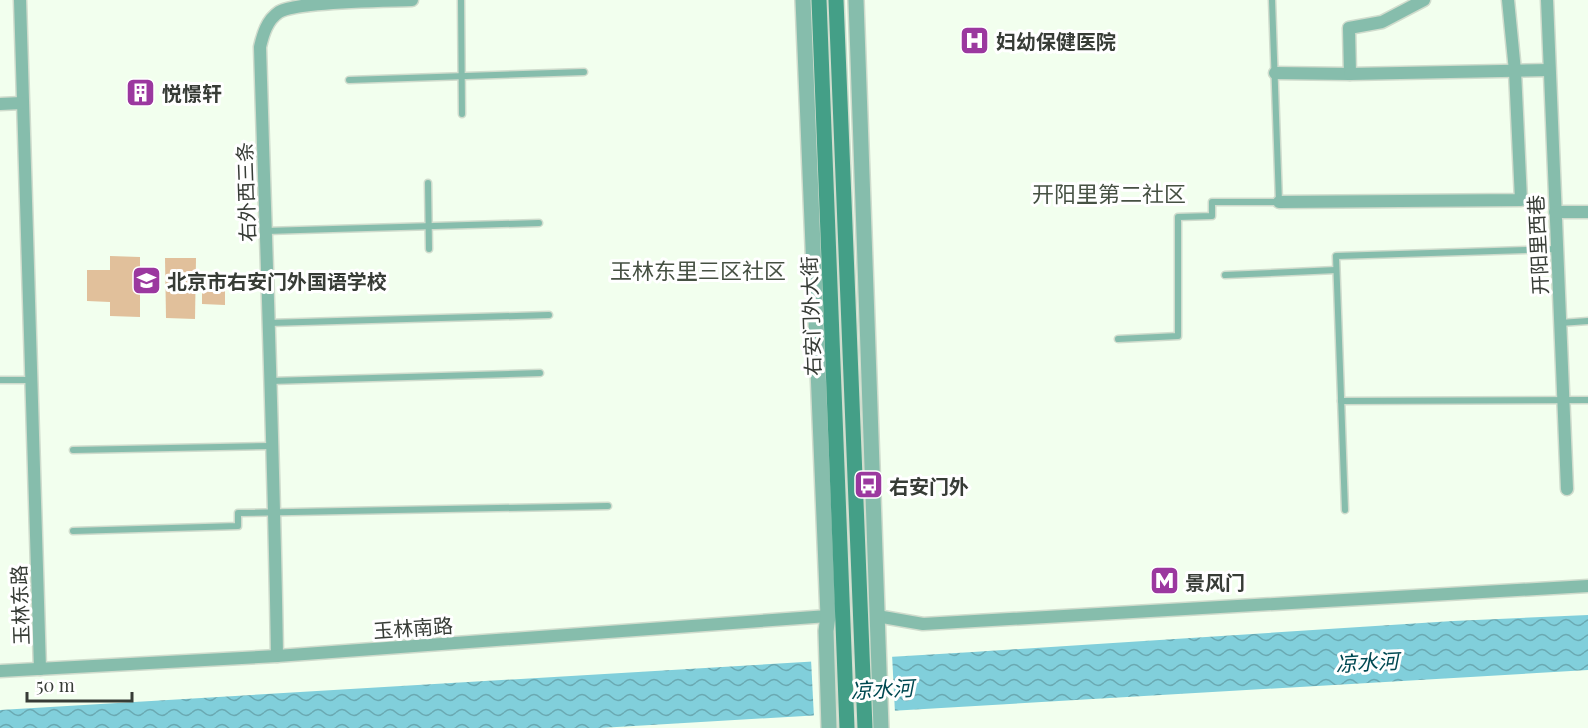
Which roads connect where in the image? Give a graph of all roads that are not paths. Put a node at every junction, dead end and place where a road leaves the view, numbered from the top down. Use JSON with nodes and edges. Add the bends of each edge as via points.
{"nodes":[{"id":1,"x":20,"y":0,"type":"edge"},
{"id":2,"x":412,"y":0,"type":"edge"},
{"id":3,"x":461,"y":0,"type":"edge"},
{"id":4,"x":803,"y":0,"type":"edge"},
{"id":5,"x":819,"y":0,"type":"edge"},
{"id":6,"x":836,"y":0,"type":"edge"},
{"id":7,"x":856,"y":0,"type":"edge"},
{"id":8,"x":1272,"y":0,"type":"edge"},
{"id":9,"x":1424,"y":0,"type":"edge"},
{"id":10,"x":1508,"y":0,"type":"edge"},
{"id":11,"x":1547,"y":0,"type":"edge"},
{"id":12,"x":1550,"y":70,"type":"junction"},
{"id":13,"x":1515,"y":71,"type":"junction"},
{"id":14,"x":584,"y":72,"type":"dead end"},
{"id":15,"x":1275,"y":73,"type":"junction"},
{"id":16,"x":1350,"y":74,"type":"junction"},
{"id":17,"x":462,"y":76,"type":"junction"},
{"id":18,"x":349,"y":80,"type":"dead end"},
{"id":19,"x":22,"y":103,"type":"junction"},
{"id":20,"x":0,"y":104,"type":"edge"},
{"id":21,"x":462,"y":114,"type":"dead end"},
{"id":22,"x":428,"y":183,"type":"dead end"},
{"id":23,"x":1279,"y":202,"type":"junction"},
{"id":24,"x":1588,"y":212,"type":"edge"},
{"id":25,"x":1555,"y":213,"type":"junction"},
{"id":26,"x":539,"y":222,"type":"dead end"},
{"id":27,"x":429,"y":226,"type":"junction"},
{"id":28,"x":266,"y":231,"type":"junction"},
{"id":29,"x":429,"y":249,"type":"dead end"},
{"id":30,"x":1557,"y":249,"type":"junction"},
{"id":31,"x":1336,"y":270,"type":"junction"},
{"id":32,"x":1225,"y":275,"type":"dead end"},
{"id":33,"x":549,"y":315,"type":"dead end"},
{"id":34,"x":1588,"y":321,"type":"edge"},
{"id":35,"x":267,"y":323,"type":"junction"},
{"id":36,"x":1560,"y":323,"type":"junction"},
{"id":37,"x":1118,"y":339,"type":"dead end"},
{"id":38,"x":540,"y":373,"type":"dead end"},
{"id":39,"x":0,"y":380,"type":"edge"},
{"id":40,"x":31,"y":380,"type":"junction"},
{"id":41,"x":269,"y":381,"type":"junction"},
{"id":42,"x":1588,"y":400,"type":"edge"},
{"id":43,"x":1341,"y":401,"type":"junction"},
{"id":44,"x":1563,"y":401,"type":"junction"},
{"id":45,"x":271,"y":446,"type":"junction"},
{"id":46,"x":73,"y":450,"type":"dead end"},
{"id":47,"x":1567,"y":489,"type":"dead end"},
{"id":48,"x":608,"y":506,"type":"dead end"},
{"id":49,"x":1345,"y":510,"type":"dead end"},
{"id":50,"x":275,"y":512,"type":"junction"},
{"id":51,"x":73,"y":531,"type":"dead end"},
{"id":52,"x":1588,"y":586,"type":"edge"},
{"id":53,"x":877,"y":622,"type":"junction"},
{"id":54,"x":827,"y":624,"type":"junction"},
{"id":55,"x":277,"y":656,"type":"junction"},
{"id":56,"x":40,"y":669,"type":"junction"},
{"id":57,"x":0,"y":671,"type":"edge"},
{"id":58,"x":829,"y":728,"type":"edge"},
{"id":59,"x":847,"y":728,"type":"edge"},
{"id":60,"x":865,"y":728,"type":"edge"},
{"id":61,"x":881,"y":728,"type":"edge"}],
"edges":[{"from":1,"to":19,"type":"street","name":"玉林东路"},
{"from":2,"to":28,"type":"street","name":"右外西三条","via":[[298,6],[279,12],[265,28],[260,47]]},
{"from":3,"to":17,"type":"lane"},
{"from":4,"to":54,"type":"street"},
{"from":5,"to":59,"type":"main road","name":"右安门外大街"},
{"from":6,"to":60,"type":"main road","name":"右安门外大街"},
{"from":7,"to":53,"type":"street"},
{"from":8,"to":15,"type":"lane"},
{"from":9,"to":16,"type":"street","via":[[1382,22],[1349,28]]},
{"from":10,"to":13,"type":"street"},
{"from":11,"to":12,"type":"street","name":"开阳里西巷"},
{"from":12,"to":13,"type":"street"},
{"from":12,"to":25,"type":"street","name":"开阳里西巷"},
{"from":13,"to":16,"type":"street"},
{"from":13,"to":23,"type":"street","via":[[1521,200]]},
{"from":14,"to":17,"type":"lane"},
{"from":15,"to":16,"type":"street"},
{"from":15,"to":23,"type":"lane"},
{"from":17,"to":18,"type":"lane"},
{"from":17,"to":21,"type":"lane"},
{"from":19,"to":20,"type":"street"},
{"from":19,"to":40,"type":"street","name":"玉林东路"},
{"from":22,"to":27,"type":"lane"},
{"from":23,"to":37,"type":"lane","via":[[1212,202],[1212,216],[1178,217],[1178,336]]},
{"from":24,"to":25,"type":"street"},
{"from":25,"to":30,"type":"street","name":"开阳里西巷"},
{"from":26,"to":27,"type":"lane"},
{"from":27,"to":28,"type":"lane"},
{"from":27,"to":29,"type":"lane"},
{"from":28,"to":35,"type":"street","name":"右外西三条"},
{"from":30,"to":31,"type":"lane","via":[[1336,256]]},
{"from":30,"to":36,"type":"street","name":"开阳里西巷"},
{"from":31,"to":32,"type":"lane"},
{"from":31,"to":43,"type":"lane"},
{"from":33,"to":35,"type":"lane"},
{"from":34,"to":36,"type":"lane"},
{"from":35,"to":41,"type":"street","name":"右外西三条"},
{"from":36,"to":44,"type":"street","name":"开阳里西巷"},
{"from":38,"to":41,"type":"lane"},
{"from":39,"to":40,"type":"lane"},
{"from":40,"to":56,"type":"street","name":"玉林东路"},
{"from":41,"to":45,"type":"street","name":"右外西三条"},
{"from":42,"to":44,"type":"lane"},
{"from":43,"to":44,"type":"lane"},
{"from":43,"to":49,"type":"lane"},
{"from":44,"to":47,"type":"street","name":"开阳里西巷"},
{"from":45,"to":46,"type":"lane"},
{"from":45,"to":50,"type":"street","name":"右外西三条"},
{"from":48,"to":50,"type":"lane"},
{"from":50,"to":51,"type":"lane","via":[[238,513],[238,526]]},
{"from":50,"to":55,"type":"street","name":"右外西三条"},
{"from":52,"to":53,"type":"street","via":[[923,624]]},
{"from":53,"to":61,"type":"street"},
{"from":54,"to":55,"type":"street","name":"玉林南路"},
{"from":54,"to":58,"type":"street"},
{"from":55,"to":56,"type":"street","name":"玉林南路"},
{"from":56,"to":57,"type":"street","name":"玉林南路"}]}
